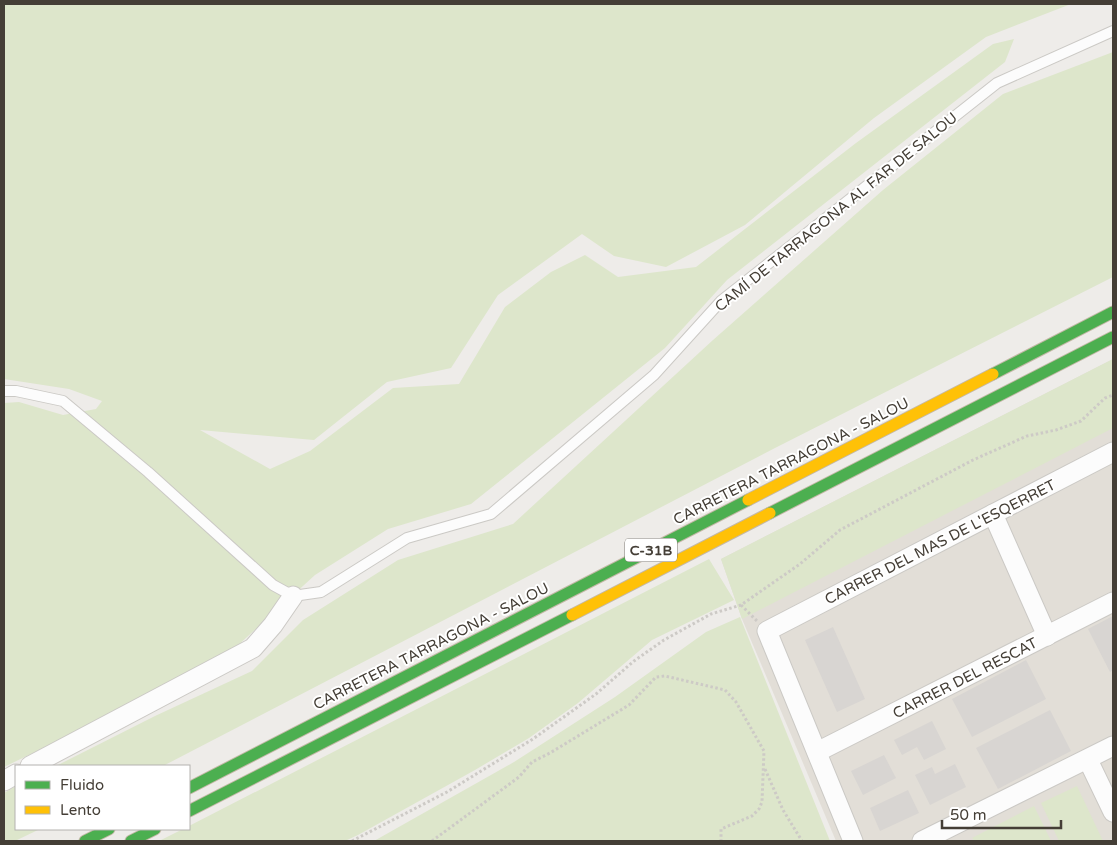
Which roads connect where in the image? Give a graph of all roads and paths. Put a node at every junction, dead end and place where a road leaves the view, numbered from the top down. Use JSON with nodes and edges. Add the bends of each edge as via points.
{"nodes":[{"id":1,"x":1113,"y":31,"type":"edge"},
{"id":2,"x":1113,"y":312,"type":"edge"},
{"id":3,"x":1113,"y":337,"type":"edge"},
{"id":4,"x":4,"y":391,"type":"edge"},
{"id":5,"x":1113,"y":395,"type":"edge"},
{"id":6,"x":1113,"y":452,"type":"edge"},
{"id":7,"x":993,"y":514,"type":"junction"},
{"id":8,"x":293,"y":596,"type":"junction"},
{"id":9,"x":1113,"y":602,"type":"edge"},
{"id":10,"x":1048,"y":636,"type":"junction"},
{"id":11,"x":1113,"y":746,"type":"edge"},
{"id":12,"x":816,"y":752,"type":"junction"},
{"id":13,"x":1088,"y":760,"type":"junction"},
{"id":14,"x":32,"y":765,"type":"edge"},
{"id":15,"x":765,"y":768,"type":"junction"},
{"id":16,"x":190,"y":787,"type":"edge"},
{"id":17,"x":190,"y":811,"type":"edge"},
{"id":18,"x":1113,"y":812,"type":"edge"},
{"id":19,"x":107,"y":830,"type":"edge"},
{"id":20,"x":153,"y":830,"type":"edge"},
{"id":21,"x":85,"y":841,"type":"edge"},
{"id":22,"x":131,"y":841,"type":"edge"},
{"id":23,"x":352,"y":841,"type":"edge"},
{"id":24,"x":432,"y":841,"type":"edge"},
{"id":25,"x":721,"y":841,"type":"edge"},
{"id":26,"x":802,"y":841,"type":"edge"},
{"id":27,"x":852,"y":841,"type":"edge"},
{"id":28,"x":922,"y":841,"type":"edge"}],
"edges":[{"from":1,"to":8,"type":"lane","name":"CAMÍ DE TARRAGONA AL FAR DE SALOU","via":[[997,83],[721,301],[654,375],[491,514],[407,538],[321,592]]},
{"from":2,"to":16,"type":"highway","name":"CARRETERA TARRAGONA - SALOU","number":"C-31B"},
{"from":3,"to":17,"type":"highway","number":"C-31B"},
{"from":4,"to":8,"type":"lane","via":[[62,401],[148,472],[273,585]]},
{"from":5,"to":23,"type":"path","via":[[1105,398],[1080,421],[1027,436],[973,460],[840,530],[800,564],[741,605],[711,614],[634,660],[596,694],[533,738],[447,792]]},
{"from":6,"to":7,"type":"street","name":"CARRER DEL MAS DE L'ESQERRET"},
{"from":7,"to":10,"type":"street"},
{"from":7,"to":12,"type":"street","name":"CARRER DEL MAS DE L'ESQERRET","via":[[767,631]]},
{"from":8,"to":14,"type":"street","via":[[253,648]]},
{"from":9,"to":10,"type":"street","name":"CARRER DEL RESCAT"},
{"from":10,"to":12,"type":"street","name":"CARRER DEL RESCAT"},
{"from":11,"to":13,"type":"street"},
{"from":12,"to":27,"type":"street"},
{"from":13,"to":18,"type":"street"},
{"from":13,"to":28,"type":"street"},
{"from":15,"to":24,"type":"path","via":[[761,743],[726,690],[665,676],[656,677],[629,705],[532,762],[519,777]]},
{"from":15,"to":25,"type":"path","via":[[759,809],[752,816],[721,829]]},
{"from":15,"to":26,"type":"path","via":[[783,810]]},
{"from":19,"to":21,"type":"highway"},
{"from":20,"to":22,"type":"highway"}]}
